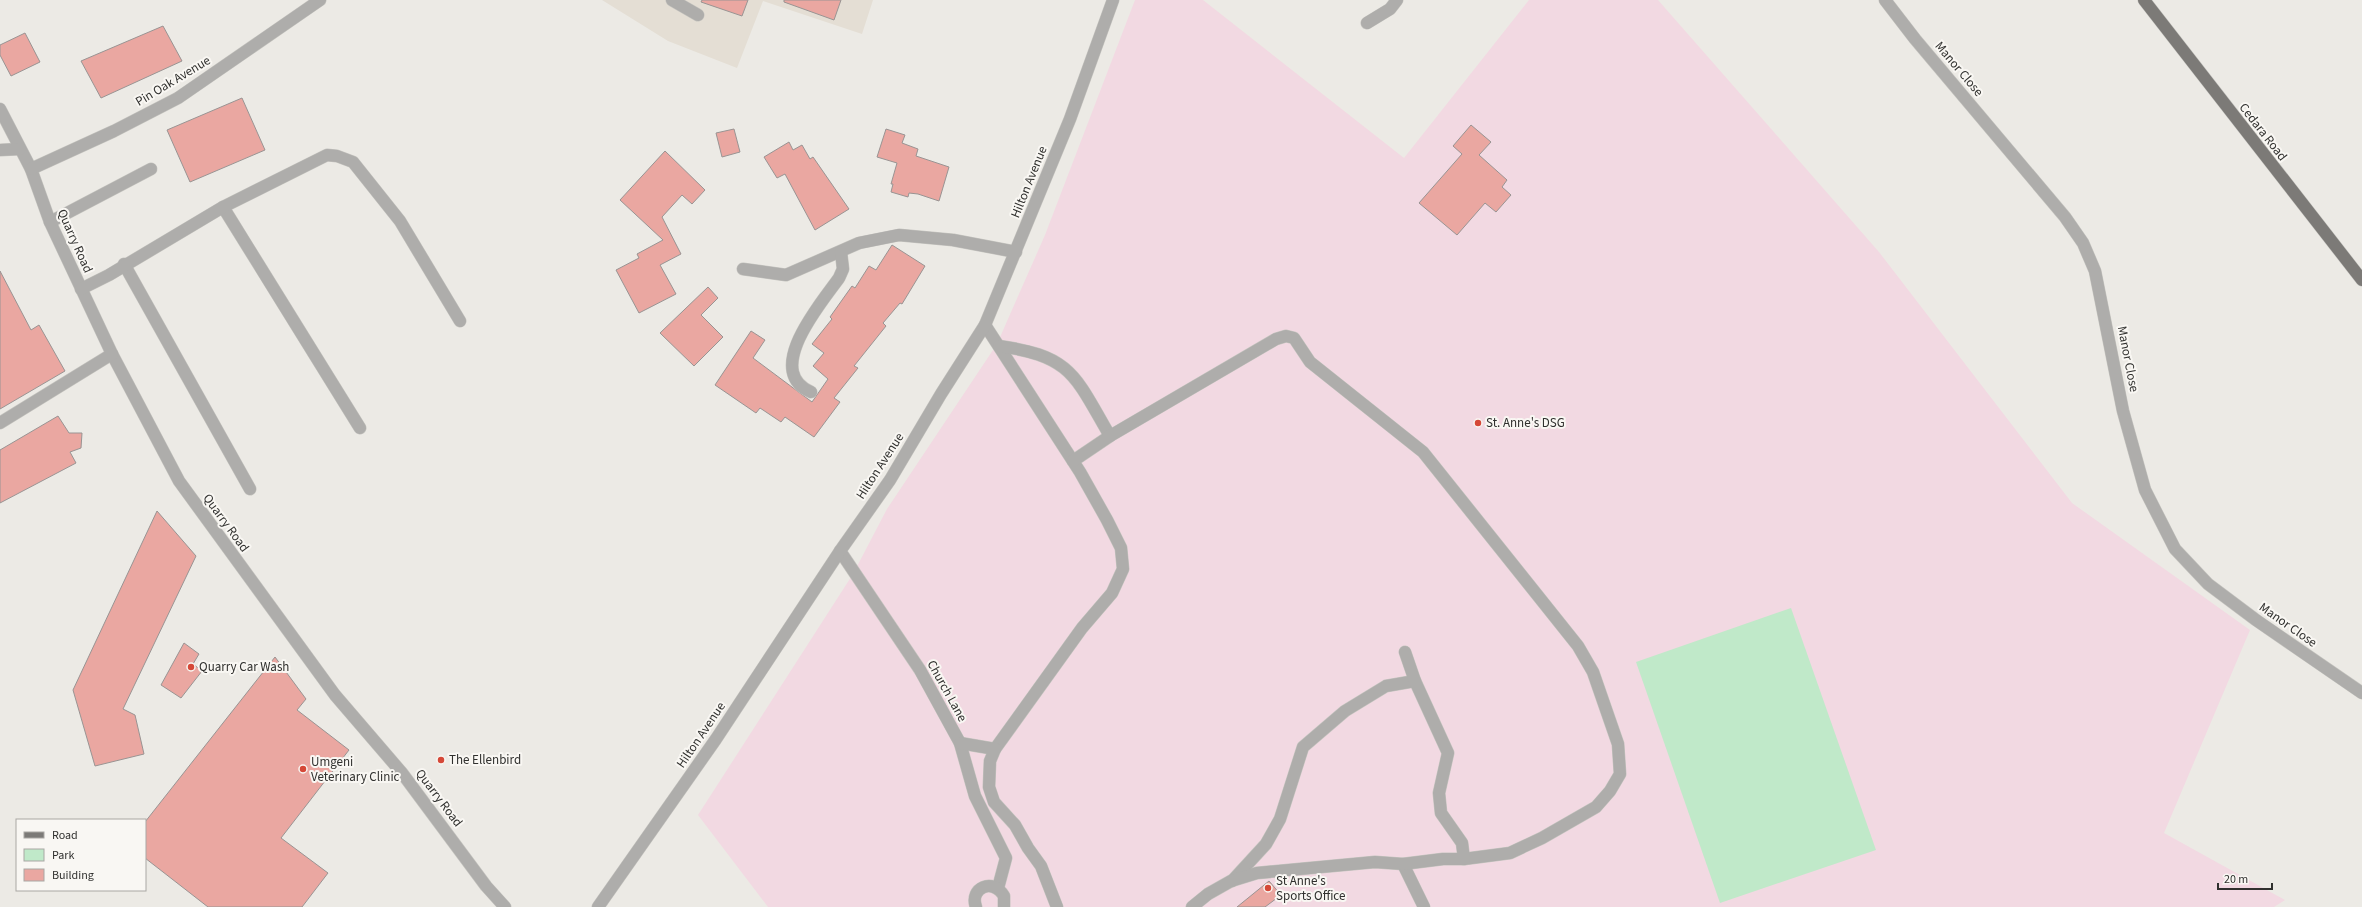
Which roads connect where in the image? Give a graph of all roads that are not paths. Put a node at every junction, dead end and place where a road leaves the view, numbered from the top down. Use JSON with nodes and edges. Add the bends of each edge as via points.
{"nodes":[{"id":1,"x":320,"y":0,"type":"edge"},
{"id":2,"x":672,"y":0,"type":"edge"},
{"id":3,"x":1113,"y":0,"type":"edge"},
{"id":4,"x":1397,"y":0,"type":"edge"},
{"id":5,"x":1885,"y":0,"type":"edge"},
{"id":6,"x":2144,"y":0,"type":"edge"},
{"id":7,"x":698,"y":15,"type":"dead end"},
{"id":8,"x":1367,"y":22,"type":"dead end"},
{"id":9,"x":0,"y":110,"type":"edge"},
{"id":10,"x":20,"y":149,"type":"junction"},
{"id":11,"x":0,"y":150,"type":"edge"},
{"id":12,"x":31,"y":169,"type":"junction"},
{"id":13,"x":152,"y":169,"type":"dead end"},
{"id":14,"x":223,"y":208,"type":"junction"},
{"id":15,"x":50,"y":222,"type":"junction"},
{"id":16,"x":841,"y":252,"type":"junction"},
{"id":17,"x":1016,"y":252,"type":"junction"},
{"id":18,"x":124,"y":264,"type":"junction"},
{"id":19,"x":743,"y":269,"type":"dead end"},
{"id":20,"x":2362,"y":280,"type":"edge"},
{"id":21,"x":81,"y":288,"type":"junction"},
{"id":22,"x":460,"y":320,"type":"dead end"},
{"id":23,"x":986,"y":325,"type":"junction"},
{"id":24,"x":999,"y":346,"type":"junction"},
{"id":25,"x":112,"y":354,"type":"junction"},
{"id":26,"x":811,"y":392,"type":"dead end"},
{"id":27,"x":0,"y":423,"type":"edge"},
{"id":28,"x":360,"y":428,"type":"dead end"},
{"id":29,"x":1110,"y":436,"type":"junction"},
{"id":30,"x":1072,"y":461,"type":"junction"},
{"id":31,"x":250,"y":489,"type":"dead end"},
{"id":32,"x":840,"y":550,"type":"junction"},
{"id":33,"x":1405,"y":652,"type":"dead end"},
{"id":34,"x":1415,"y":681,"type":"junction"},
{"id":35,"x":2362,"y":693,"type":"edge"},
{"id":36,"x":960,"y":743,"type":"junction"},
{"id":37,"x":995,"y":749,"type":"junction"},
{"id":38,"x":1464,"y":859,"type":"junction"},
{"id":39,"x":1403,"y":864,"type":"junction"},
{"id":40,"x":1231,"y":881,"type":"junction"},
{"id":41,"x":998,"y":888,"type":"junction"},
{"id":42,"x":505,"y":907,"type":"edge"},
{"id":43,"x":598,"y":907,"type":"edge"},
{"id":44,"x":976,"y":907,"type":"edge"},
{"id":45,"x":1004,"y":907,"type":"edge"},
{"id":46,"x":1057,"y":907,"type":"edge"},
{"id":47,"x":1192,"y":907,"type":"edge"},
{"id":48,"x":1424,"y":907,"type":"edge"}],
"edges":[{"from":1,"to":12,"type":"street","name":"Pin Oak Avenue","via":[[178,98]]},
{"from":2,"to":7,"type":"street"},
{"from":3,"to":17,"type":"street","name":"Hilton Avenue","via":[[1070,118]]},
{"from":4,"to":8,"type":"street","via":[[1390,9]]},
{"from":5,"to":35,"type":"street","name":"Manor Close","via":[[2065,217],[2083,243],[2095,271],[2123,411],[2145,490],[2175,549],[2208,584]]},
{"from":6,"to":20,"type":"main road","name":"Cedara Road"},
{"from":9,"to":10,"type":"street","name":"Quarry Road"},
{"from":10,"to":11,"type":"street"},
{"from":10,"to":12,"type":"street","name":"Quarry Road"},
{"from":12,"to":15,"type":"street","name":"Quarry Road"},
{"from":13,"to":15,"type":"street"},
{"from":14,"to":18,"type":"street"},
{"from":14,"to":22,"type":"street","via":[[327,155],[353,162],[400,221]]},
{"from":14,"to":28,"type":"street"},
{"from":15,"to":21,"type":"street","name":"Quarry Road"},
{"from":16,"to":17,"type":"street","via":[[859,243],[899,235],[953,240]]},
{"from":16,"to":19,"type":"street","via":[[786,275]]},
{"from":16,"to":26,"type":"street","via":[[843,269],[839,278],[804,329],[792,362],[795,379],[804,389]]},
{"from":17,"to":23,"type":"street","name":"Hilton Avenue"},
{"from":18,"to":21,"type":"street"},
{"from":18,"to":31,"type":"street"},
{"from":21,"to":25,"type":"street","name":"Quarry Road"},
{"from":23,"to":24,"type":"street"},
{"from":23,"to":32,"type":"street","name":"Hilton Avenue","via":[[890,480]]},
{"from":24,"to":29,"type":"street","via":[[1030,350],[1063,366],[1075,377]]},
{"from":24,"to":30,"type":"street"},
{"from":25,"to":27,"type":"street"},
{"from":25,"to":42,"type":"street","name":"Quarry Road","via":[[179,481],[335,695],[402,773],[486,886]]},
{"from":29,"to":30,"type":"street"},
{"from":29,"to":38,"type":"street","via":[[1276,339],[1286,336],[1294,338],[1310,362],[1423,452],[1578,646],[1593,672],[1618,744],[1620,774],[1596,807],[1510,853]]},
{"from":30,"to":37,"type":"street","via":[[1121,548],[1123,569],[1112,593],[1082,628]]},
{"from":32,"to":36,"type":"street","name":"Church Lane","via":[[920,670]]},
{"from":32,"to":43,"type":"street","name":"Hilton Avenue","via":[[720,732]]},
{"from":33,"to":34,"type":"street"},
{"from":34,"to":38,"type":"street","via":[[1448,753],[1439,793],[1441,813],[1462,843]]},
{"from":34,"to":40,"type":"street","via":[[1386,686],[1345,712],[1303,747],[1280,819],[1266,844]]},
{"from":36,"to":37,"type":"street"},
{"from":36,"to":41,"type":"street","name":"Church Lane","via":[[975,796],[1006,858]]},
{"from":37,"to":46,"type":"street","via":[[990,761],[989,788],[994,802],[1015,825],[1042,866]]},
{"from":38,"to":39,"type":"street"},
{"from":39,"to":40,"type":"street","via":[[1375,862],[1300,868],[1257,873]]},
{"from":39,"to":48,"type":"street"},
{"from":40,"to":47,"type":"street"},
{"from":41,"to":44,"type":"street","via":[[981,888],[975,899]]},
{"from":41,"to":45,"type":"street","via":[[1004,896]]}]}
